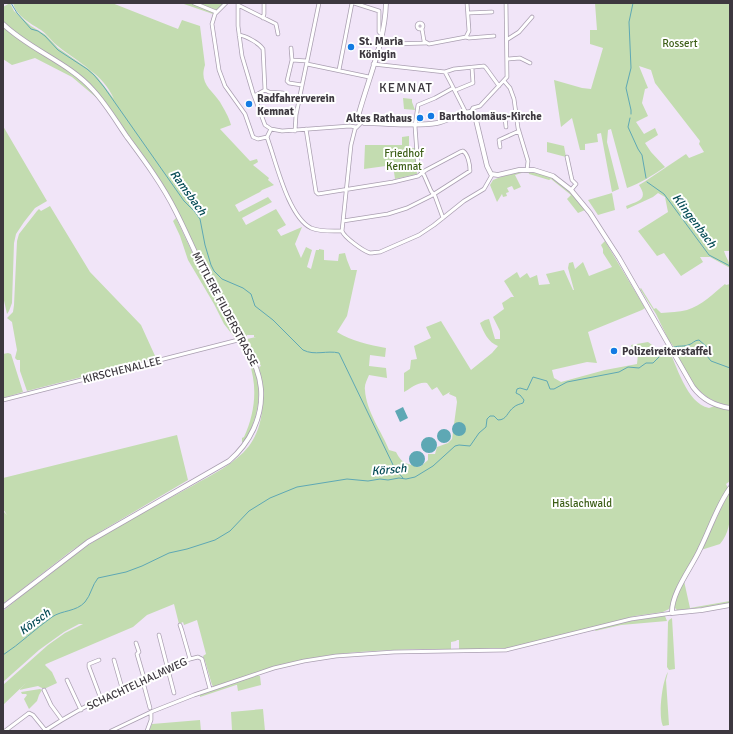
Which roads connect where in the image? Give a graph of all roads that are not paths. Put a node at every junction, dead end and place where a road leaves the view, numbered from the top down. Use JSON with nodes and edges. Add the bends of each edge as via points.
{"nodes":[{"id":1,"x":194,"y":3,"type":"edge"},
{"id":2,"x":226,"y":3,"type":"edge"},
{"id":3,"x":264,"y":3,"type":"edge"},
{"id":4,"x":319,"y":3,"type":"edge"},
{"id":5,"x":353,"y":3,"type":"edge"},
{"id":6,"x":386,"y":3,"type":"edge"},
{"id":7,"x":467,"y":3,"type":"edge"},
{"id":8,"x":506,"y":3,"type":"edge"},
{"id":9,"x":238,"y":4,"type":"edge"},
{"id":10,"x":216,"y":12,"type":"junction"},
{"id":11,"x":492,"y":12,"type":"dead end"},
{"id":12,"x":468,"y":13,"type":"junction"},
{"id":13,"x":532,"y":17,"type":"dead end"},
{"id":14,"x":263,"y":18,"type":"junction"},
{"id":15,"x":3,"y":24,"type":"edge"},
{"id":16,"x":422,"y":29,"type":"dead end"},
{"id":17,"x":278,"y":34,"type":"dead end"},
{"id":18,"x":239,"y":35,"type":"junction"},
{"id":19,"x":382,"y":35,"type":"junction"},
{"id":20,"x":494,"y":36,"type":"dead end"},
{"id":21,"x":466,"y":37,"type":"junction"},
{"id":22,"x":508,"y":39,"type":"junction"},
{"id":23,"x":380,"y":42,"type":"junction"},
{"id":24,"x":426,"y":43,"type":"junction"},
{"id":25,"x":291,"y":48,"type":"dead end"},
{"id":26,"x":508,"y":59,"type":"junction"},
{"id":27,"x":292,"y":60,"type":"junction"},
{"id":28,"x":307,"y":62,"type":"junction"},
{"id":29,"x":530,"y":63,"type":"dead end"},
{"id":30,"x":374,"y":64,"type":"junction"},
{"id":31,"x":472,"y":68,"type":"junction"},
{"id":32,"x":339,"y":70,"type":"junction"},
{"id":33,"x":445,"y":72,"type":"junction"},
{"id":34,"x":369,"y":77,"type":"junction"},
{"id":35,"x":504,"y":81,"type":"junction"},
{"id":36,"x":302,"y":85,"type":"junction"},
{"id":37,"x":500,"y":86,"type":"junction"},
{"id":38,"x":454,"y":89,"type":"junction"},
{"id":39,"x":265,"y":90,"type":"junction"},
{"id":40,"x":283,"y":93,"type":"dead end"},
{"id":41,"x":254,"y":96,"type":"junction"},
{"id":42,"x":468,"y":113,"type":"junction"},
{"id":43,"x":516,"y":116,"type":"junction"},
{"id":44,"x":362,"y":122,"type":"junction"},
{"id":45,"x":415,"y":125,"type":"junction"},
{"id":46,"x":506,"y":127,"type":"dead end"},
{"id":47,"x":356,"y":128,"type":"junction"},
{"id":48,"x":271,"y":129,"type":"junction"},
{"id":49,"x":306,"y":130,"type":"junction"},
{"id":50,"x":295,"y":131,"type":"junction"},
{"id":51,"x":519,"y":131,"type":"junction"},
{"id":52,"x":267,"y":137,"type":"junction"},
{"id":53,"x":500,"y":146,"type":"dead end"},
{"id":54,"x":567,"y":157,"type":"dead end"},
{"id":55,"x":527,"y":170,"type":"junction"},
{"id":56,"x":422,"y":173,"type":"junction"},
{"id":57,"x":492,"y":175,"type":"junction"},
{"id":58,"x":568,"y":181,"type":"junction"},
{"id":59,"x":346,"y":190,"type":"junction"},
{"id":60,"x":572,"y":190,"type":"junction"},
{"id":61,"x":434,"y":194,"type":"junction"},
{"id":62,"x":444,"y":218,"type":"junction"},
{"id":63,"x":343,"y":221,"type":"junction"},
{"id":64,"x":342,"y":231,"type":"junction"},
{"id":65,"x":242,"y":339,"type":"junction"},
{"id":66,"x":3,"y":400,"type":"edge"},
{"id":67,"x":730,"y":408,"type":"edge"},
{"id":68,"x":730,"y":488,"type":"edge"},
{"id":69,"x":730,"y":605,"type":"edge"},
{"id":70,"x":3,"y":607,"type":"edge"},
{"id":71,"x":672,"y":613,"type":"junction"},
{"id":72,"x":180,"y":625,"type":"dead end"},
{"id":73,"x":159,"y":635,"type":"dead end"},
{"id":74,"x":136,"y":643,"type":"dead end"},
{"id":75,"x":190,"y":659,"type":"junction"},
{"id":76,"x":99,"y":660,"type":"dead end"},
{"id":77,"x":114,"y":660,"type":"dead end"},
{"id":78,"x":168,"y":668,"type":"junction"},
{"id":79,"x":144,"y":678,"type":"junction"},
{"id":80,"x":67,"y":680,"type":"dead end"},
{"id":81,"x":122,"y":688,"type":"junction"},
{"id":82,"x":210,"y":689,"type":"junction"},
{"id":83,"x":44,"y":690,"type":"dead end"},
{"id":84,"x":174,"y":692,"type":"dead end"},
{"id":85,"x":100,"y":699,"type":"junction"},
{"id":86,"x":81,"y":710,"type":"junction"},
{"id":87,"x":151,"y":710,"type":"junction"},
{"id":88,"x":62,"y":720,"type":"junction"},
{"id":89,"x":5,"y":731,"type":"edge"},
{"id":90,"x":46,"y":731,"type":"edge"},
{"id":91,"x":111,"y":731,"type":"edge"},
{"id":92,"x":147,"y":731,"type":"edge"}],
"edges":[{"from":1,"to":10,"type":"street"},
{"from":2,"to":10,"type":"street"},
{"from":3,"to":14,"type":"street"},
{"from":4,"to":28,"type":"street"},
{"from":5,"to":19,"type":"street","via":[[379,10]]},
{"from":5,"to":32,"type":"street"},
{"from":6,"to":19,"type":"main road"},
{"from":7,"to":12,"type":"street"},
{"from":8,"to":22,"type":"street"},
{"from":9,"to":14,"type":"street"},
{"from":9,"to":18,"type":"street"},
{"from":10,"to":52,"type":"street","via":[[212,29],[222,78],[244,112],[253,137]]},
{"from":11,"to":12,"type":"street"},
{"from":12,"to":21,"type":"street","via":[[469,31]]},
{"from":13,"to":22,"type":"street"},
{"from":14,"to":17,"type":"street","via":[[276,24]]},
{"from":15,"to":65,"type":"main road","name":"MITTLERE FILDERSTRASSE","via":[[28,44],[78,76],[99,97],[169,199],[206,276]]},
{"from":16,"to":24,"type":"street"},
{"from":18,"to":39,"type":"street","via":[[263,48]]},
{"from":18,"to":41,"type":"street"},
{"from":19,"to":23,"type":"main road"},
{"from":20,"to":21,"type":"street"},
{"from":21,"to":24,"type":"street"},
{"from":22,"to":26,"type":"street"},
{"from":23,"to":24,"type":"street"},
{"from":23,"to":30,"type":"main road"},
{"from":25,"to":27,"type":"street"},
{"from":26,"to":29,"type":"street","via":[[520,58]]},
{"from":26,"to":35,"type":"street","via":[[508,75]]},
{"from":27,"to":28,"type":"street"},
{"from":27,"to":36,"type":"street","via":[[288,82]]},
{"from":28,"to":32,"type":"street"},
{"from":28,"to":36,"type":"street"},
{"from":30,"to":33,"type":"street"},
{"from":30,"to":34,"type":"main road"},
{"from":31,"to":33,"type":"street"},
{"from":31,"to":37,"type":"street","via":[[486,67]]},
{"from":31,"to":38,"type":"street","via":[[473,83]]},
{"from":32,"to":34,"type":"street"},
{"from":33,"to":38,"type":"street"},
{"from":34,"to":44,"type":"main road","via":[[359,113]]},
{"from":35,"to":37,"type":"street"},
{"from":35,"to":43,"type":"street","via":[[510,88]]},
{"from":36,"to":50,"type":"street"},
{"from":37,"to":42,"type":"street","via":[[480,106]]},
{"from":38,"to":42,"type":"street"},
{"from":38,"to":45,"type":"street","via":[[418,105]]},
{"from":39,"to":40,"type":"street"},
{"from":39,"to":41,"type":"street"},
{"from":41,"to":48,"type":"street","via":[[263,122]]},
{"from":42,"to":45,"type":"main road","via":[[439,123]]},
{"from":42,"to":57,"type":"main road","via":[[474,115],[476,120],[487,166]]},
{"from":43,"to":46,"type":"street","via":[[505,118]]},
{"from":43,"to":51,"type":"street"},
{"from":44,"to":45,"type":"main road"},
{"from":44,"to":47,"type":"street"},
{"from":45,"to":56,"type":"street","via":[[418,168]]},
{"from":47,"to":49,"type":"street","via":[[352,126]]},
{"from":47,"to":59,"type":"street","via":[[351,145]]},
{"from":48,"to":50,"type":"street"},
{"from":48,"to":52,"type":"street"},
{"from":49,"to":50,"type":"street"},
{"from":49,"to":59,"type":"street","via":[[316,193]]},
{"from":51,"to":53,"type":"street","via":[[499,140]]},
{"from":51,"to":55,"type":"street","via":[[528,160]]},
{"from":52,"to":64,"type":"street","via":[[288,196],[298,216],[313,229]]},
{"from":54,"to":58,"type":"street"},
{"from":55,"to":57,"type":"main road"},
{"from":55,"to":58,"type":"main road"},
{"from":56,"to":59,"type":"street","via":[[418,176]]},
{"from":56,"to":61,"type":"street"},
{"from":56,"to":61,"type":"street","via":[[464,151],[470,171]]},
{"from":57,"to":62,"type":"street","via":[[484,189],[464,201]]},
{"from":58,"to":60,"type":"main road"},
{"from":58,"to":60,"type":"street","via":[[576,184]]},
{"from":59,"to":63,"type":"street"},
{"from":60,"to":67,"type":"main road","via":[[619,258],[699,394],[714,404]]},
{"from":61,"to":62,"type":"street"},
{"from":61,"to":63,"type":"street","via":[[415,205],[394,212]]},
{"from":62,"to":64,"type":"street","via":[[419,235],[375,253],[365,251],[345,237]]},
{"from":63,"to":64,"type":"street"},
{"from":65,"to":66,"type":"street","name":"KIRSCHENALLEE"},
{"from":65,"to":70,"type":"main road","name":"MITTLERE FILDERSTRASSE","via":[[258,370],[261,398],[255,427],[240,450],[218,468],[88,542]]},
{"from":68,"to":71,"type":"main road","via":[[679,588]]},
{"from":69,"to":71,"type":"main road"},
{"from":71,"to":82,"type":"street","via":[[628,619],[504,650],[408,651],[322,657],[280,666]]},
{"from":72,"to":75,"type":"street"},
{"from":73,"to":78,"type":"street"},
{"from":74,"to":79,"type":"street"},
{"from":75,"to":78,"type":"street","name":"SCHACHTELHALMWEG"},
{"from":75,"to":82,"type":"street","name":"SCHACHTELHALMWEG","via":[[202,659]]},
{"from":76,"to":85,"type":"street","via":[[89,664],[89,667]]},
{"from":77,"to":81,"type":"street"},
{"from":78,"to":79,"type":"street","name":"SCHACHTELHALMWEG"},
{"from":78,"to":84,"type":"street"},
{"from":79,"to":81,"type":"street","name":"SCHACHTELHALMWEG"},
{"from":79,"to":87,"type":"street"},
{"from":80,"to":86,"type":"street"},
{"from":81,"to":85,"type":"street","name":"SCHACHTELHALMWEG"},
{"from":82,"to":87,"type":"street"},
{"from":83,"to":88,"type":"street"},
{"from":85,"to":86,"type":"street","name":"SCHACHTELHALMWEG"},
{"from":86,"to":88,"type":"street","name":"SCHACHTELHALMWEG"},
{"from":87,"to":91,"type":"street"},
{"from":87,"to":92,"type":"street"},
{"from":88,"to":90,"type":"street","name":"SCHACHTELHALMWEG"},
{"from":89,"to":90,"type":"street","via":[[31,713]]}]}
